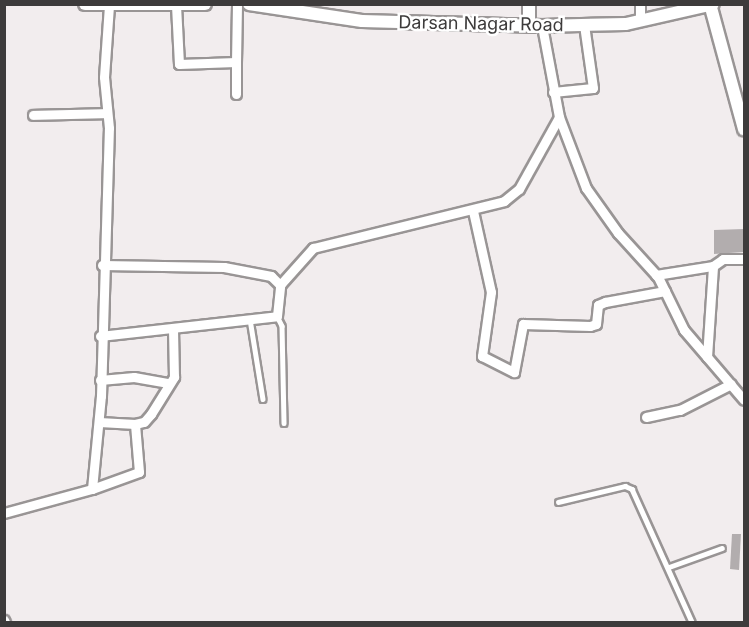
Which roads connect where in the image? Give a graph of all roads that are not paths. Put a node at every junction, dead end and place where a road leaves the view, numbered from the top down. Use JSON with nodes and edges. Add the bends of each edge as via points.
{"nodes":[{"id":1,"x":85,"y":4,"type":"edge"},
{"id":2,"x":205,"y":4,"type":"edge"},
{"id":3,"x":237,"y":4,"type":"edge"},
{"id":4,"x":249,"y":4,"type":"edge"},
{"id":5,"x":529,"y":4,"type":"edge"},
{"id":6,"x":640,"y":4,"type":"edge"},
{"id":7,"x":109,"y":5,"type":"edge"},
{"id":8,"x":176,"y":5,"type":"edge"},
{"id":9,"x":711,"y":5,"type":"edge"},
{"id":10,"x":640,"y":21,"type":"junction"},
{"id":11,"x":529,"y":25,"type":"junction"},
{"id":12,"x":584,"y":25,"type":"junction"},
{"id":13,"x":542,"y":26,"type":"junction"},
{"id":14,"x":236,"y":62,"type":"junction"},
{"id":15,"x":553,"y":92,"type":"junction"},
{"id":16,"x":236,"y":94,"type":"dead end"},
{"id":17,"x":107,"y":113,"type":"junction"},
{"id":18,"x":33,"y":115,"type":"dead end"},
{"id":19,"x":558,"y":117,"type":"junction"},
{"id":20,"x":744,"y":129,"type":"edge"},
{"id":21,"x":473,"y":211,"type":"junction"},
{"id":22,"x":744,"y":259,"type":"edge"},
{"id":23,"x":102,"y":265,"type":"junction"},
{"id":24,"x":713,"y":266,"type":"junction"},
{"id":25,"x":657,"y":275,"type":"junction"},
{"id":26,"x":280,"y":285,"type":"junction"},
{"id":27,"x":665,"y":291,"type":"junction"},
{"id":28,"x":278,"y":316,"type":"junction"},
{"id":29,"x":250,"y":320,"type":"junction"},
{"id":30,"x":173,"y":328,"type":"junction"},
{"id":31,"x":100,"y":336,"type":"junction"},
{"id":32,"x":707,"y":357,"type":"junction"},
{"id":33,"x":100,"y":380,"type":"junction"},
{"id":34,"x":168,"y":383,"type":"junction"},
{"id":35,"x":731,"y":384,"type":"junction"},
{"id":36,"x":263,"y":399,"type":"dead end"},
{"id":37,"x":744,"y":400,"type":"edge"},
{"id":38,"x":646,"y":417,"type":"dead end"},
{"id":39,"x":99,"y":422,"type":"junction"},
{"id":40,"x":284,"y":423,"type":"dead end"},
{"id":41,"x":135,"y":424,"type":"junction"},
{"id":42,"x":92,"y":489,"type":"junction"},
{"id":43,"x":558,"y":502,"type":"dead end"},
{"id":44,"x":4,"y":513,"type":"edge"},
{"id":45,"x":722,"y":548,"type":"dead end"},
{"id":46,"x":669,"y":567,"type":"junction"},
{"id":47,"x":692,"y":622,"type":"edge"}],
"edges":[{"from":1,"to":7,"type":"street"},
{"from":2,"to":8,"type":"street"},
{"from":3,"to":14,"type":"street"},
{"from":4,"to":11,"type":"street","name":"Darsan Nagar Road","via":[[362,21]]},
{"from":5,"to":11,"type":"street"},
{"from":6,"to":10,"type":"street"},
{"from":7,"to":8,"type":"street"},
{"from":7,"to":17,"type":"street","via":[[104,77]]},
{"from":8,"to":14,"type":"street","via":[[179,64]]},
{"from":9,"to":10,"type":"street","name":"Darsan Nagar Road"},
{"from":9,"to":20,"type":"street"},
{"from":10,"to":12,"type":"street","name":"Darsan Nagar Road"},
{"from":11,"to":13,"type":"street","name":"Darsan Nagar Road"},
{"from":12,"to":13,"type":"street","name":"Darsan Nagar Road"},
{"from":12,"to":15,"type":"street","via":[[593,88]]},
{"from":13,"to":15,"type":"street"},
{"from":14,"to":16,"type":"street"},
{"from":15,"to":19,"type":"street"},
{"from":17,"to":18,"type":"street"},
{"from":17,"to":23,"type":"street"},
{"from":19,"to":21,"type":"street","via":[[519,189],[504,201]]},
{"from":19,"to":25,"type":"street","via":[[586,188],[618,233]]},
{"from":21,"to":26,"type":"street","via":[[314,248]]},
{"from":21,"to":27,"type":"street","via":[[490,292],[482,356],[514,372],[523,324],[590,326],[596,324],[598,305]]},
{"from":22,"to":24,"type":"street","via":[[723,259]]},
{"from":23,"to":26,"type":"street","via":[[224,267],[271,276]]},
{"from":23,"to":31,"type":"street"},
{"from":24,"to":25,"type":"street"},
{"from":24,"to":32,"type":"street"},
{"from":25,"to":27,"type":"street"},
{"from":26,"to":28,"type":"street"},
{"from":27,"to":32,"type":"street","via":[[684,330]]},
{"from":28,"to":29,"type":"street"},
{"from":28,"to":40,"type":"lane","via":[[282,326]]},
{"from":29,"to":30,"type":"street"},
{"from":29,"to":36,"type":"lane"},
{"from":30,"to":31,"type":"street"},
{"from":30,"to":34,"type":"street","via":[[174,377]]},
{"from":31,"to":33,"type":"street"},
{"from":32,"to":35,"type":"street"},
{"from":33,"to":34,"type":"street","via":[[135,377]]},
{"from":33,"to":39,"type":"street"},
{"from":34,"to":41,"type":"street","via":[[151,414],[144,422]]},
{"from":35,"to":37,"type":"street"},
{"from":35,"to":38,"type":"street","via":[[680,410]]},
{"from":39,"to":41,"type":"street"},
{"from":39,"to":42,"type":"street"},
{"from":41,"to":42,"type":"street","via":[[139,472]]},
{"from":42,"to":44,"type":"street"},
{"from":43,"to":46,"type":"lane","via":[[625,486],[632,489]]},
{"from":45,"to":46,"type":"lane"},
{"from":46,"to":47,"type":"lane"}]}
